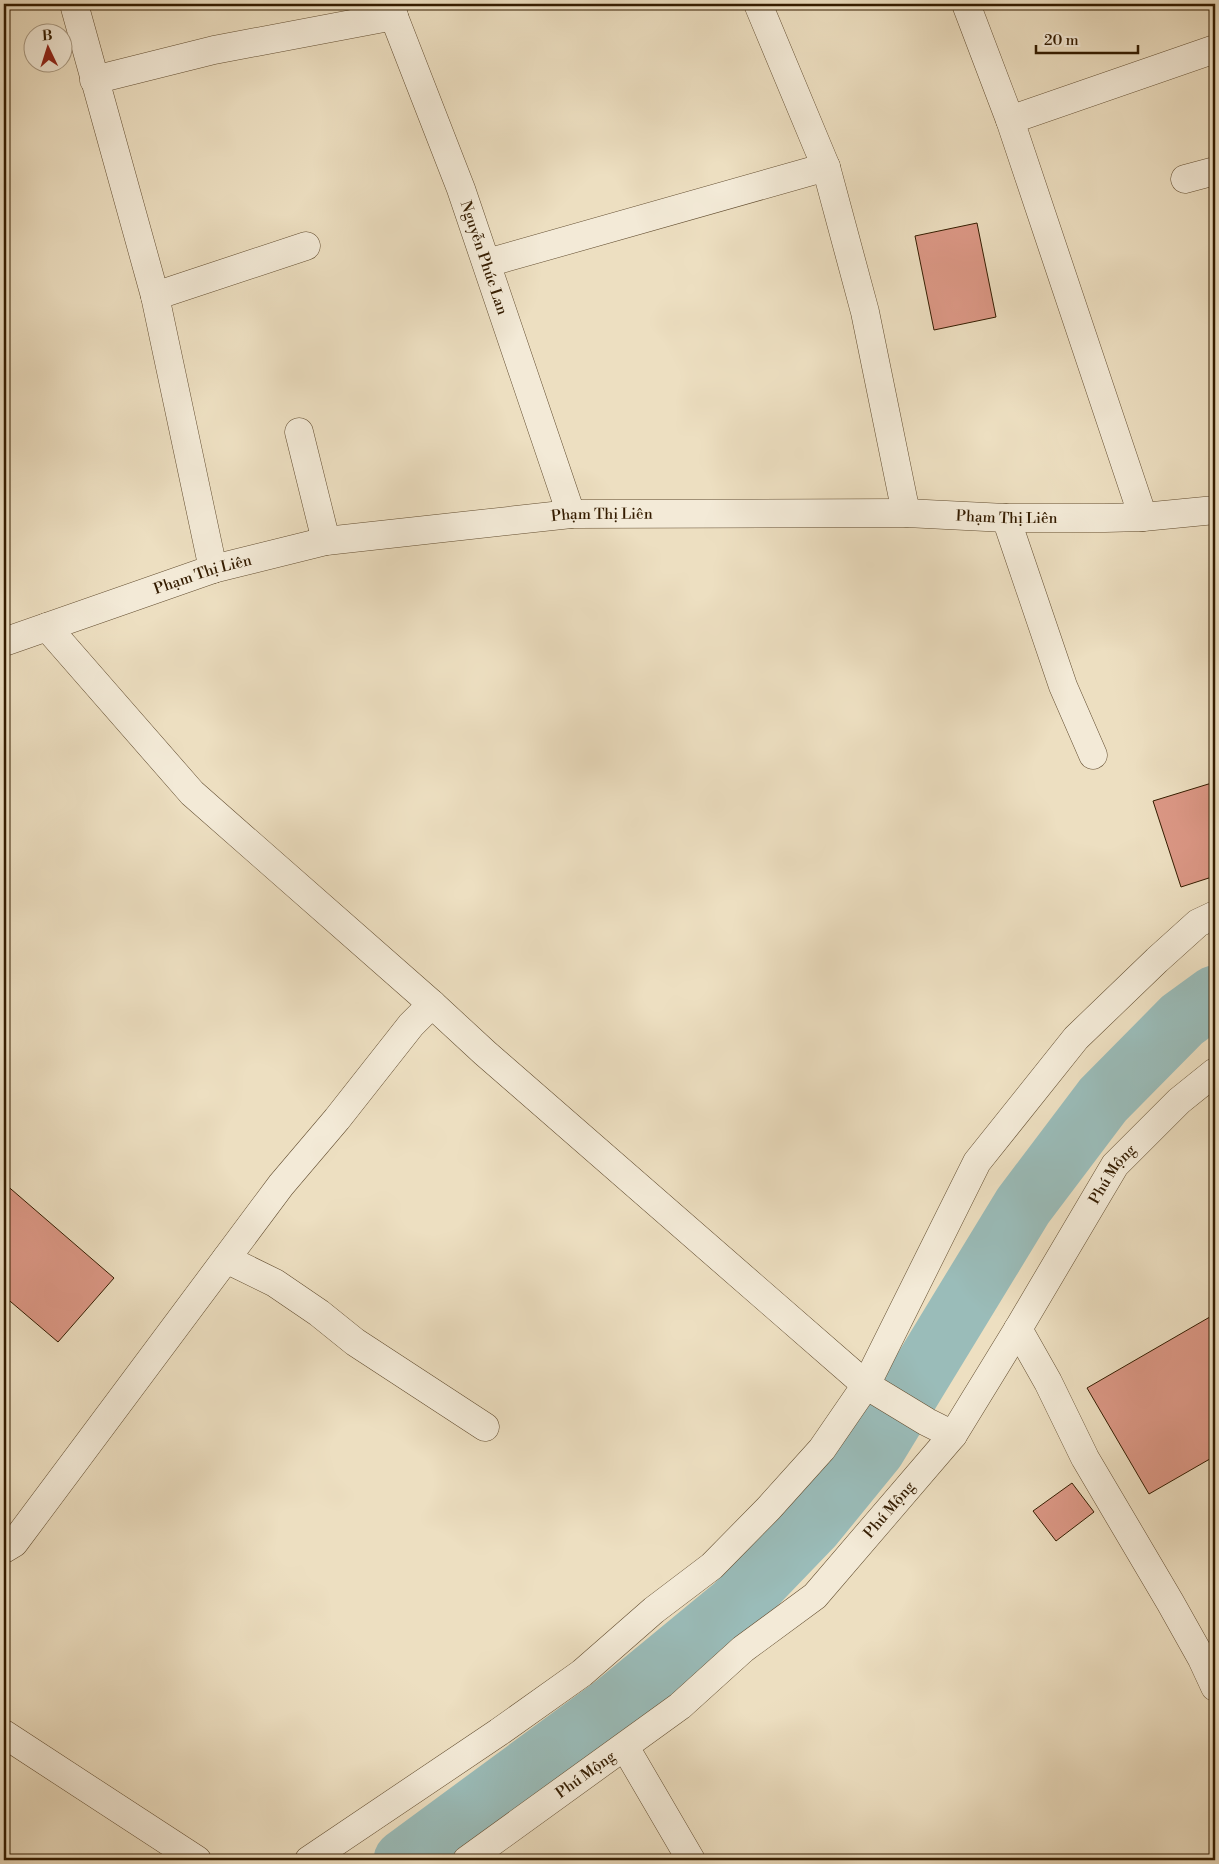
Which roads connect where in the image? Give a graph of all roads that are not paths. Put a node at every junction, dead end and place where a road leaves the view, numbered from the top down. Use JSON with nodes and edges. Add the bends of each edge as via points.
{"nodes":[{"id":1,"x":74,"y":4,"type":"edge"},
{"id":2,"x":758,"y":4,"type":"edge"},
{"id":3,"x":966,"y":4,"type":"edge"},
{"id":4,"x":391,"y":10,"type":"edge"},
{"id":5,"x":1215,"y":49,"type":"edge"},
{"id":6,"x":94,"y":80,"type":"junction"},
{"id":7,"x":1010,"y":120,"type":"junction"},
{"id":8,"x":826,"y":167,"type":"junction"},
{"id":9,"x":1215,"y":171,"type":"edge"},
{"id":10,"x":1185,"y":179,"type":"dead end"},
{"id":11,"x":306,"y":246,"type":"dead end"},
{"id":12,"x":487,"y":263,"type":"junction"},
{"id":13,"x":155,"y":296,"type":"junction"},
{"id":14,"x":299,"y":432,"type":"dead end"},
{"id":15,"x":1215,"y":510,"type":"edge"},
{"id":16,"x":906,"y":513,"type":"junction"},
{"id":17,"x":571,"y":514,"type":"junction"},
{"id":18,"x":1143,"y":517,"type":"junction"},
{"id":19,"x":1006,"y":518,"type":"junction"},
{"id":20,"x":326,"y":541,"type":"junction"},
{"id":21,"x":213,"y":569,"type":"junction"},
{"id":22,"x":48,"y":627,"type":"junction"},
{"id":23,"x":7,"y":634,"type":"edge"},
{"id":24,"x":1093,"y":755,"type":"dead end"},
{"id":25,"x":1215,"y":915,"type":"edge"},
{"id":26,"x":432,"y":1004,"type":"junction"},
{"id":27,"x":1215,"y":1072,"type":"edge"},
{"id":28,"x":226,"y":1259,"type":"junction"},
{"id":29,"x":1018,"y":1329,"type":"junction"},
{"id":30,"x":875,"y":1390,"type":"junction"},
{"id":31,"x":485,"y":1428,"type":"dead end"},
{"id":32,"x":953,"y":1435,"type":"junction"},
{"id":33,"x":4,"y":1549,"type":"edge"},
{"id":34,"x":1209,"y":1656,"type":"edge"},
{"id":35,"x":1215,"y":1687,"type":"edge"},
{"id":36,"x":4,"y":1734,"type":"edge"},
{"id":37,"x":625,"y":1747,"type":"junction"},
{"id":38,"x":197,"y":1860,"type":"edge"},
{"id":39,"x":309,"y":1860,"type":"edge"},
{"id":40,"x":467,"y":1860,"type":"edge"},
{"id":41,"x":691,"y":1860,"type":"edge"}],
"edges":[{"from":1,"to":6,"type":"street"},
{"from":2,"to":8,"type":"street"},
{"from":3,"to":7,"type":"street"},
{"from":4,"to":6,"type":"street"},
{"from":4,"to":12,"type":"street","name":"Nguyễn Phúc Lan"},
{"from":5,"to":7,"type":"street"},
{"from":6,"to":13,"type":"street"},
{"from":7,"to":18,"type":"street"},
{"from":8,"to":12,"type":"street"},
{"from":8,"to":16,"type":"street","via":[[865,312]]},
{"from":9,"to":10,"type":"street"},
{"from":11,"to":13,"type":"street"},
{"from":12,"to":17,"type":"street","name":"Nguyễn Phúc Lan"},
{"from":13,"to":21,"type":"street"},
{"from":14,"to":20,"type":"street"},
{"from":15,"to":18,"type":"street","name":"Phạm Thị Liên"},
{"from":16,"to":17,"type":"street","name":"Phạm Thị Liên"},
{"from":16,"to":19,"type":"street","name":"Phạm Thị Liên"},
{"from":17,"to":20,"type":"street","name":"Phạm Thị Liên"},
{"from":18,"to":19,"type":"street","name":"Phạm Thị Liên"},
{"from":19,"to":24,"type":"street","via":[[1063,686]]},
{"from":20,"to":21,"type":"street","name":"Phạm Thị Liên"},
{"from":21,"to":22,"type":"street","name":"Phạm Thị Liên"},
{"from":22,"to":23,"type":"street","name":"Phạm Thị Liên"},
{"from":22,"to":26,"type":"street","via":[[192,793]]},
{"from":25,"to":30,"type":"street","via":[[1198,923],[1076,1038],[977,1162]]},
{"from":26,"to":28,"type":"street","via":[[410,1025],[281,1185]]},
{"from":26,"to":30,"type":"street"},
{"from":27,"to":29,"type":"street","name":"Phú Mộng","via":[[1179,1101],[1114,1165]]},
{"from":28,"to":31,"type":"street","via":[[275,1284],[355,1342]]},
{"from":28,"to":33,"type":"street","via":[[14,1543]]},
{"from":29,"to":32,"type":"street","name":"Phú Mộng"},
{"from":29,"to":34,"type":"street","via":[[1085,1458]]},
{"from":30,"to":32,"type":"street"},
{"from":30,"to":39,"type":"street","via":[[712,1566],[654,1610],[582,1673]]},
{"from":32,"to":37,"type":"street","name":"Phú Mộng","via":[[815,1596],[743,1649],[680,1706]]},
{"from":34,"to":35,"type":"street"},
{"from":36,"to":38,"type":"street"},
{"from":37,"to":40,"type":"street","name":"Phú Mộng"},
{"from":37,"to":41,"type":"street"}]}
